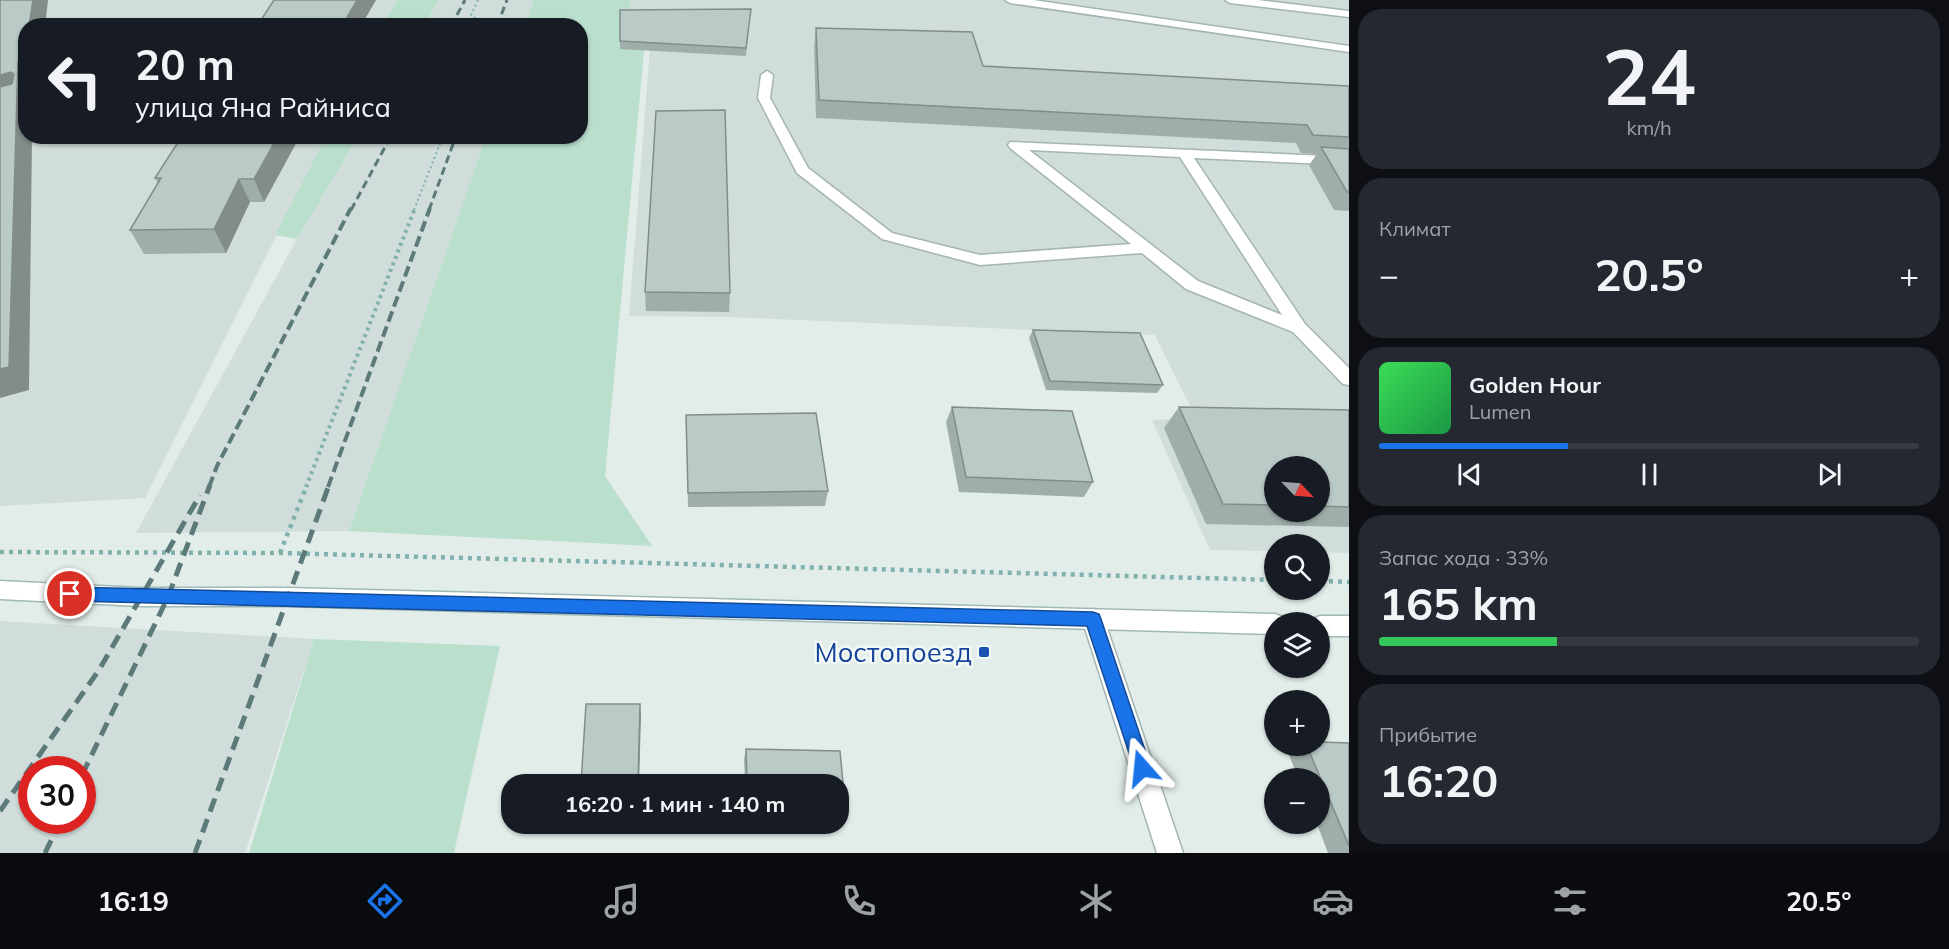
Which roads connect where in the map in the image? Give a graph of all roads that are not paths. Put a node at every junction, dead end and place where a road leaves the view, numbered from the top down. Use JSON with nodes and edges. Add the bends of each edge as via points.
{"nodes":[{"id":1,"x":1010,"y":0,"type":"edge"},
{"id":2,"x":1230,"y":0,"type":"edge"},
{"id":3,"x":1349,"y":14,"type":"edge"},
{"id":4,"x":1349,"y":49,"type":"edge"},
{"id":5,"x":766,"y":75,"type":"dead end"},
{"id":6,"x":1184,"y":153,"type":"junction"},
{"id":7,"x":1349,"y":161,"type":"edge"},
{"id":8,"x":1145,"y":248,"type":"junction"},
{"id":9,"x":1299,"y":328,"type":"junction"},
{"id":10,"x":1349,"y":379,"type":"edge"},
{"id":11,"x":0,"y":591,"type":"edge"},
{"id":12,"x":1093,"y":619,"type":"junction"},
{"id":13,"x":1264,"y":624,"type":"edge"},
{"id":14,"x":1330,"y":626,"type":"edge"},
{"id":15,"x":1349,"y":626,"type":"edge"},
{"id":16,"x":1170,"y":853,"type":"edge"}],
"edges":[{"from":1,"to":4,"type":"street"},
{"from":2,"to":3,"type":"street"},
{"from":5,"to":8,"type":"street","via":[[764,98],[802,170],[887,236],[980,260]]},
{"from":6,"to":7,"type":"street"},
{"from":6,"to":8,"type":"street","via":[[1015,145]]},
{"from":6,"to":9,"type":"street"},
{"from":8,"to":9,"type":"street","via":[[1192,285]]},
{"from":9,"to":10,"type":"street"},
{"from":11,"to":12,"type":"street"},
{"from":12,"to":13,"type":"street"},
{"from":12,"to":16,"type":"street"},
{"from":14,"to":15,"type":"street"}]}
